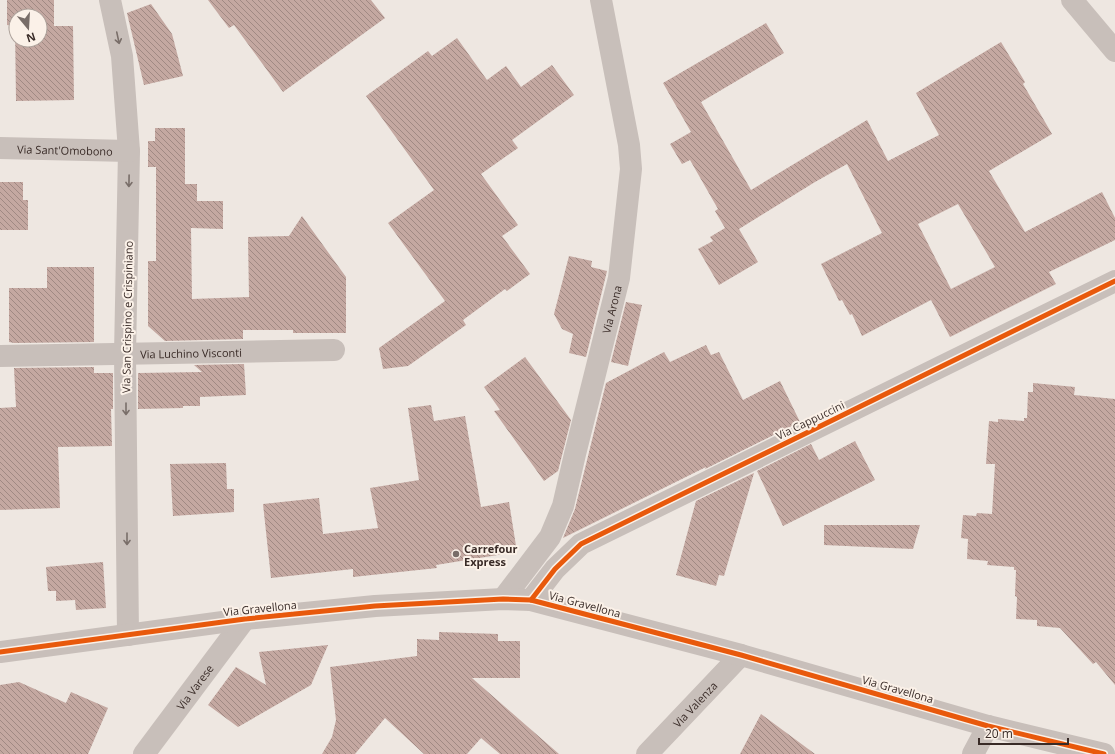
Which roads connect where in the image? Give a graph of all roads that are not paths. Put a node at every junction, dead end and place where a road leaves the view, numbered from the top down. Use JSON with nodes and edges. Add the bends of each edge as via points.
{"nodes":[{"id":1,"x":110,"y":0,"type":"edge"},
{"id":2,"x":601,"y":0,"type":"edge"},
{"id":3,"x":1072,"y":0,"type":"edge"},
{"id":4,"x":1115,"y":51,"type":"edge"},
{"id":5,"x":0,"y":148,"type":"edge"},
{"id":6,"x":129,"y":151,"type":"junction"},
{"id":7,"x":1115,"y":281,"type":"edge"},
{"id":8,"x":334,"y":350,"type":"dead end"},
{"id":9,"x":126,"y":354,"type":"junction"},
{"id":10,"x":0,"y":356,"type":"edge"},
{"id":11,"x":503,"y":599,"type":"junction"},
{"id":12,"x":531,"y":600,"type":"junction"},
{"id":13,"x":245,"y":620,"type":"junction"},
{"id":14,"x":128,"y":635,"type":"junction"},
{"id":15,"x":0,"y":652,"type":"edge"},
{"id":16,"x":741,"y":655,"type":"junction"},
{"id":17,"x":988,"y":726,"type":"junction"},
{"id":18,"x":144,"y":754,"type":"edge"},
{"id":19,"x":647,"y":754,"type":"edge"},
{"id":20,"x":972,"y":754,"type":"edge"},
{"id":21,"x":1104,"y":754,"type":"edge"}],
"edges":[{"from":1,"to":6,"type":"street","name":"Via San Crispino e Crispiniano","one_way":true,"via":[[122,56]]},
{"from":2,"to":11,"type":"street","name":"Via Arona","via":[[629,145],[631,169],[619,278],[563,506],[550,537]]},
{"from":3,"to":4,"type":"street"},
{"from":5,"to":6,"type":"street","name":"Via Sant'Omobono"},
{"from":6,"to":9,"type":"street","name":"Via San Crispino e Crispiniano","one_way":true},
{"from":7,"to":12,"type":"street","name":"Via Cappuccini","via":[[581,544],[555,569]]},
{"from":8,"to":9,"type":"street","name":"Via Luchino Visconti"},
{"from":9,"to":10,"type":"street","name":"Via Luchino Visconti"},
{"from":9,"to":14,"type":"street","name":"Via San Crispino e Crispiniano","one_way":true},
{"from":11,"to":12,"type":"street","name":"Via Gravellona"},
{"from":11,"to":13,"type":"street","name":"Via Gravellona","via":[[375,606]]},
{"from":12,"to":16,"type":"street","name":"Via Gravellona"},
{"from":13,"to":14,"type":"street","name":"Via Gravellona"},
{"from":13,"to":18,"type":"street","name":"Via Varese"},
{"from":14,"to":15,"type":"street","name":"Via Gravellona"},
{"from":16,"to":17,"type":"street","name":"Via Gravellona"},
{"from":16,"to":19,"type":"street","name":"Via Valenza"},
{"from":17,"to":20,"type":"street"},
{"from":17,"to":21,"type":"street","name":"Via Gravellona"}]}
